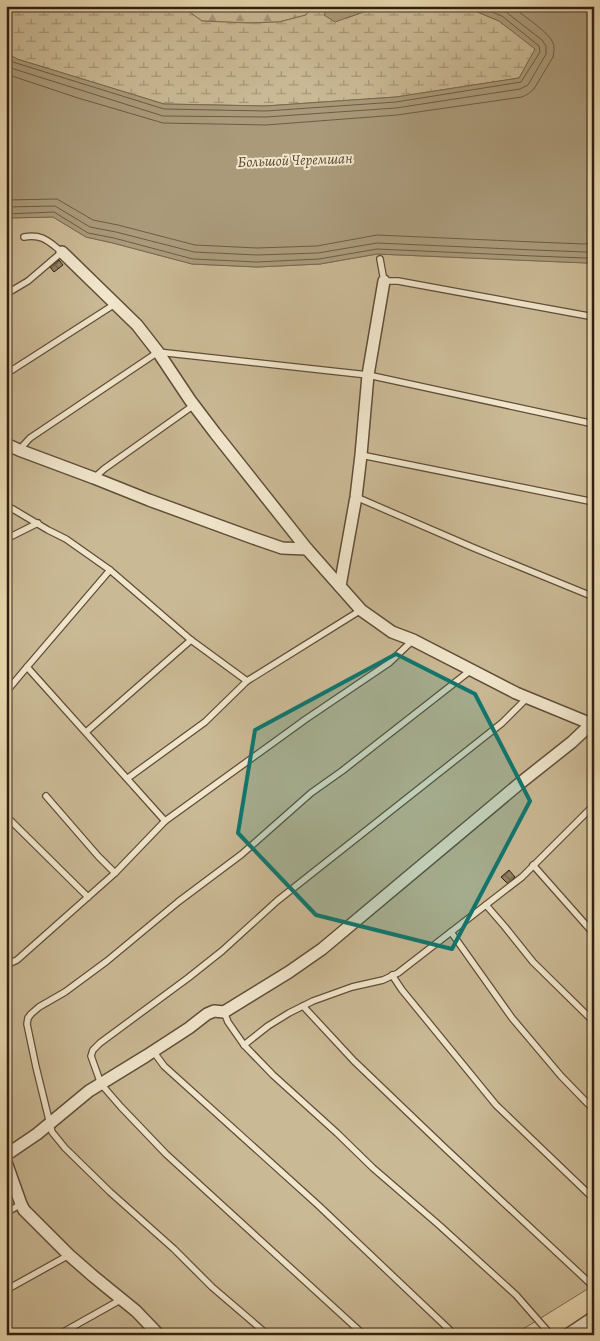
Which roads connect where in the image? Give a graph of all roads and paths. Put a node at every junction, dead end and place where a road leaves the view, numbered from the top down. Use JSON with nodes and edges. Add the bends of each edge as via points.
{"nodes":[{"id":1,"x":24,"y":237,"type":"dead end"},
{"id":2,"x":62,"y":252,"type":"junction"},
{"id":3,"x":380,"y":259,"type":"dead end"},
{"id":4,"x":384,"y":281,"type":"junction"},
{"id":5,"x":6,"y":294,"type":"edge"},
{"id":6,"x":115,"y":304,"type":"junction"},
{"id":7,"x":594,"y":317,"type":"edge"},
{"id":8,"x":158,"y":352,"type":"junction"},
{"id":9,"x":6,"y":374,"type":"edge"},
{"id":10,"x":368,"y":375,"type":"junction"},
{"id":11,"x":194,"y":405,"type":"junction"},
{"id":12,"x":594,"y":424,"type":"edge"},
{"id":13,"x":6,"y":444,"type":"edge"},
{"id":14,"x":19,"y":450,"type":"junction"},
{"id":15,"x":361,"y":455,"type":"junction"},
{"id":16,"x":94,"y":478,"type":"junction"},
{"id":17,"x":356,"y":496,"type":"junction"},
{"id":18,"x":594,"y":502,"type":"edge"},
{"id":19,"x":6,"y":505,"type":"edge"},
{"id":20,"x":38,"y":523,"type":"junction"},
{"id":21,"x":6,"y":539,"type":"edge"},
{"id":22,"x":307,"y":549,"type":"junction"},
{"id":23,"x":110,"y":570,"type":"junction"},
{"id":24,"x":340,"y":586,"type":"junction"},
{"id":25,"x":594,"y":597,"type":"edge"},
{"id":26,"x":360,"y":610,"type":"junction"},
{"id":27,"x":191,"y":640,"type":"junction"},
{"id":28,"x":413,"y":640,"type":"junction"},
{"id":29,"x":27,"y":667,"type":"junction"},
{"id":30,"x":471,"y":670,"type":"junction"},
{"id":31,"x":246,"y":681,"type":"junction"},
{"id":32,"x":6,"y":692,"type":"edge"},
{"id":33,"x":527,"y":698,"type":"junction"},
{"id":34,"x":592,"y":725,"type":"edge"},
{"id":35,"x":86,"y":732,"type":"junction"},
{"id":36,"x":128,"y":778,"type":"junction"},
{"id":37,"x":46,"y":796,"type":"dead end"},
{"id":38,"x":594,"y":809,"type":"edge"},
{"id":39,"x":6,"y":816,"type":"edge"},
{"id":40,"x":165,"y":821,"type":"junction"},
{"id":41,"x":533,"y":865,"type":"junction"},
{"id":42,"x":116,"y":872,"type":"junction"},
{"id":43,"x":88,"y":897,"type":"junction"},
{"id":44,"x":486,"y":905,"type":"junction"},
{"id":45,"x":451,"y":932,"type":"junction"},
{"id":46,"x":594,"y":934,"type":"edge"},
{"id":47,"x":6,"y":965,"type":"edge"},
{"id":48,"x":392,"y":976,"type":"junction"},
{"id":49,"x":303,"y":1006,"type":"junction"},
{"id":50,"x":224,"y":1012,"type":"junction"},
{"id":51,"x":594,"y":1022,"type":"edge"},
{"id":52,"x":244,"y":1045,"type":"junction"},
{"id":53,"x":153,"y":1051,"type":"junction"},
{"id":54,"x":101,"y":1084,"type":"junction"},
{"id":55,"x":594,"y":1110,"type":"edge"},
{"id":56,"x":50,"y":1122,"type":"junction"},
{"id":57,"x":6,"y":1155,"type":"edge"},
{"id":58,"x":6,"y":1162,"type":"edge"},
{"id":59,"x":594,"y":1200,"type":"edge"},
{"id":60,"x":20,"y":1204,"type":"junction"},
{"id":61,"x":6,"y":1213,"type":"edge"},
{"id":62,"x":69,"y":1255,"type":"junction"},
{"id":63,"x":594,"y":1287,"type":"edge"},
{"id":64,"x":6,"y":1290,"type":"edge"},
{"id":65,"x":122,"y":1298,"type":"junction"},
{"id":66,"x":594,"y":1317,"type":"edge"},
{"id":67,"x":58,"y":1335,"type":"edge"},
{"id":68,"x":159,"y":1335,"type":"edge"},
{"id":69,"x":268,"y":1335,"type":"edge"},
{"id":70,"x":364,"y":1335,"type":"edge"},
{"id":71,"x":455,"y":1335,"type":"edge"},
{"id":72,"x":551,"y":1335,"type":"edge"},
{"id":73,"x":567,"y":1335,"type":"edge"}],
"edges":[{"from":1,"to":2,"type":"lane","via":[[35,235]]},
{"from":2,"to":5,"type":"lane","via":[[28,281]]},
{"from":2,"to":6,"type":"street"},
{"from":3,"to":4,"type":"lane"},
{"from":4,"to":7,"type":"lane"},
{"from":4,"to":10,"type":"street"},
{"from":6,"to":8,"type":"street"},
{"from":6,"to":9,"type":"lane"},
{"from":8,"to":10,"type":"lane"},
{"from":8,"to":11,"type":"street"},
{"from":8,"to":14,"type":"lane","via":[[30,438]]},
{"from":10,"to":12,"type":"lane"},
{"from":10,"to":15,"type":"street"},
{"from":11,"to":16,"type":"lane"},
{"from":11,"to":22,"type":"street"},
{"from":13,"to":14,"type":"street"},
{"from":14,"to":16,"type":"street"},
{"from":15,"to":17,"type":"street"},
{"from":15,"to":18,"type":"lane"},
{"from":16,"to":22,"type":"street","via":[[282,548]]},
{"from":17,"to":24,"type":"street"},
{"from":17,"to":25,"type":"lane"},
{"from":19,"to":20,"type":"lane"},
{"from":20,"to":21,"type":"lane"},
{"from":20,"to":23,"type":"lane"},
{"from":22,"to":24,"type":"street"},
{"from":23,"to":27,"type":"lane"},
{"from":23,"to":29,"type":"lane"},
{"from":24,"to":26,"type":"street"},
{"from":26,"to":28,"type":"street","via":[[392,632]]},
{"from":26,"to":31,"type":"lane"},
{"from":27,"to":31,"type":"lane"},
{"from":27,"to":35,"type":"lane"},
{"from":28,"to":30,"type":"street"},
{"from":28,"to":40,"type":"lane","via":[[389,663]]},
{"from":29,"to":32,"type":"lane"},
{"from":29,"to":35,"type":"lane"},
{"from":30,"to":33,"type":"street"},
{"from":30,"to":56,"type":"lane","via":[[311,793],[242,854],[107,961],[31,1014],[27,1024]]},
{"from":31,"to":36,"type":"lane","via":[[205,722]]},
{"from":33,"to":34,"type":"street"},
{"from":33,"to":54,"type":"lane","via":[[502,723],[278,901],[195,973],[100,1043],[91,1056]]},
{"from":34,"to":50,"type":"street","via":[[322,949]]},
{"from":35,"to":36,"type":"lane"},
{"from":36,"to":40,"type":"lane"},
{"from":37,"to":42,"type":"lane"},
{"from":38,"to":41,"type":"lane","via":[[590,809]]},
{"from":39,"to":43,"type":"lane"},
{"from":40,"to":42,"type":"lane"},
{"from":41,"to":44,"type":"lane"},
{"from":41,"to":46,"type":"lane"},
{"from":42,"to":43,"type":"lane"},
{"from":43,"to":47,"type":"lane","via":[[17,960]]},
{"from":44,"to":45,"type":"lane"},
{"from":44,"to":51,"type":"lane","via":[[532,962]]},
{"from":45,"to":48,"type":"lane"},
{"from":45,"to":55,"type":"lane","via":[[512,1018]]},
{"from":48,"to":49,"type":"lane","via":[[352,986]]},
{"from":48,"to":59,"type":"lane","via":[[496,1105]]},
{"from":49,"to":52,"type":"lane","via":[[289,1012]]},
{"from":49,"to":63,"type":"lane","via":[[354,1061]]},
{"from":50,"to":52,"type":"lane"},
{"from":50,"to":53,"type":"street","via":[[207,1014]]},
{"from":52,"to":72,"type":"lane","via":[[373,1168],[516,1295]]},
{"from":53,"to":54,"type":"street"},
{"from":53,"to":71,"type":"lane","via":[[164,1066]]},
{"from":54,"to":56,"type":"street"},
{"from":54,"to":70,"type":"lane","via":[[166,1154]]},
{"from":56,"to":57,"type":"street"},
{"from":56,"to":69,"type":"lane","via":[[52,1132],[81,1165]]},
{"from":58,"to":60,"type":"street"},
{"from":60,"to":61,"type":"lane"},
{"from":60,"to":62,"type":"street"},
{"from":62,"to":64,"type":"lane"},
{"from":62,"to":65,"type":"street"},
{"from":65,"to":67,"type":"lane"},
{"from":65,"to":68,"type":"street"},
{"from":66,"to":73,"type":"street"}]}
